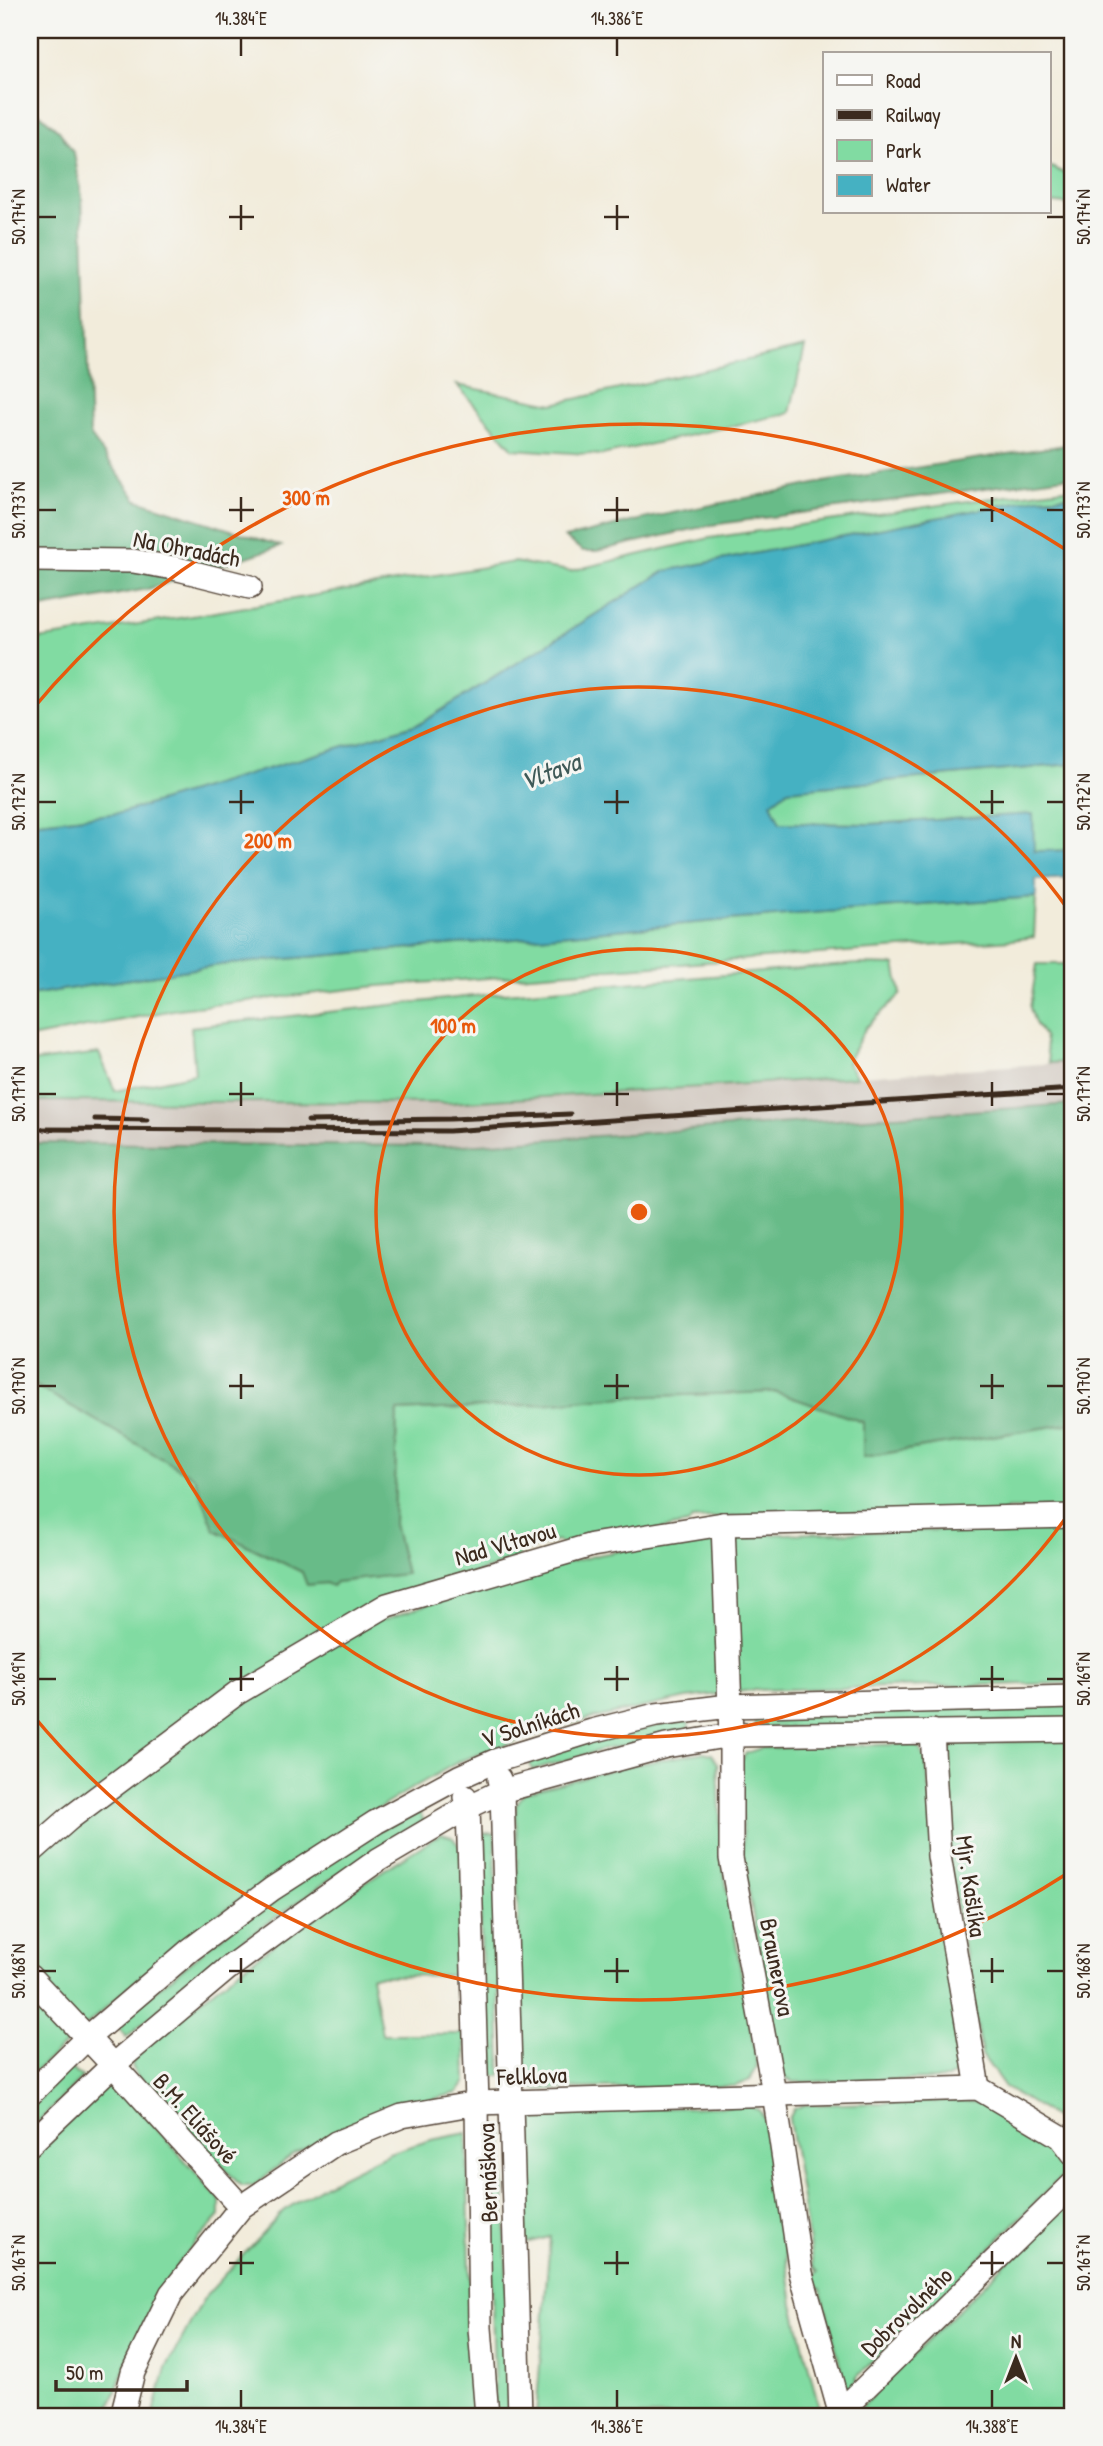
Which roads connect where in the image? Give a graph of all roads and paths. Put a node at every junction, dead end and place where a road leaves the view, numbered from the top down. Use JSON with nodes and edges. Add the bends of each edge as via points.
{"nodes":[{"id":1,"x":30,"y":560,"type":"edge"},
{"id":2,"x":250,"y":587,"type":"dead end"},
{"id":3,"x":1073,"y":1516,"type":"edge"},
{"id":4,"x":723,"y":1524,"type":"junction"},
{"id":5,"x":1073,"y":1697,"type":"edge"},
{"id":6,"x":729,"y":1706,"type":"junction"},
{"id":7,"x":1073,"y":1730,"type":"edge"},
{"id":8,"x":932,"y":1731,"type":"junction"},
{"id":9,"x":731,"y":1735,"type":"junction"},
{"id":10,"x":495,"y":1761,"type":"junction"},
{"id":11,"x":459,"y":1777,"type":"junction"},
{"id":12,"x":502,"y":1791,"type":"junction"},
{"id":13,"x":468,"y":1807,"type":"junction"},
{"id":14,"x":30,"y":1853,"type":"edge"},
{"id":15,"x":30,"y":1977,"type":"edge"},
{"id":16,"x":86,"y":2039,"type":"junction"},
{"id":17,"x":113,"y":2064,"type":"junction"},
{"id":18,"x":978,"y":2088,"type":"junction"},
{"id":19,"x":30,"y":2094,"type":"edge"},
{"id":20,"x":775,"y":2094,"type":"junction"},
{"id":21,"x":511,"y":2102,"type":"junction"},
{"id":22,"x":477,"y":2103,"type":"junction"},
{"id":23,"x":30,"y":2144,"type":"edge"},
{"id":24,"x":1073,"y":2153,"type":"edge"},
{"id":25,"x":1073,"y":2184,"type":"edge"},
{"id":26,"x":241,"y":2207,"type":"junction"},
{"id":27,"x":838,"y":2414,"type":"edge"},
{"id":28,"x":122,"y":2416,"type":"edge"},
{"id":29,"x":487,"y":2416,"type":"edge"},
{"id":30,"x":520,"y":2416,"type":"edge"}],
"edges":[{"from":1,"to":2,"type":"street","name":"Na Ohradách","via":[[133,561]]},
{"from":3,"to":4,"type":"street","name":"Nad Vltavou"},
{"from":4,"to":6,"type":"street","name":"Braunerova"},
{"from":4,"to":14,"type":"street","name":"Nad Vltavou","via":[[592,1545],[387,1605],[237,1693]]},
{"from":5,"to":6,"type":"street","name":"V Solníkách"},
{"from":6,"to":9,"type":"street","name":"Braunerova"},
{"from":6,"to":10,"type":"street","name":"V Solníkách","via":[[656,1715]]},
{"from":7,"to":8,"type":"street"},
{"from":8,"to":9,"type":"street"},
{"from":8,"to":18,"type":"street","name":"Mjr. Kašlíka","via":[[939,1856]]},
{"from":9,"to":12,"type":"street","via":[[666,1746]]},
{"from":9,"to":20,"type":"street","name":"Braunerova","via":[[731,1858]]},
{"from":10,"to":11,"type":"street","name":"V Solníkách"},
{"from":10,"to":12,"type":"street","name":"Bernáškova"},
{"from":11,"to":13,"type":"street","name":"Bernáškova"},
{"from":11,"to":16,"type":"street","name":"V Solníkách","via":[[376,1822],[272,1889],[190,1950]]},
{"from":12,"to":13,"type":"street"},
{"from":12,"to":21,"type":"street","name":"Bernáškova"},
{"from":13,"to":17,"type":"street","via":[[379,1860],[295,1919]]},
{"from":13,"to":22,"type":"street","name":"Bernáškova"},
{"from":15,"to":16,"type":"street"},
{"from":16,"to":17,"type":"street"},
{"from":16,"to":19,"type":"street","name":"V Solníkách"},
{"from":17,"to":23,"type":"street"},
{"from":17,"to":26,"type":"street","name":"B.M. Eliášové"},
{"from":18,"to":20,"type":"street","name":"Felklova"},
{"from":18,"to":24,"type":"street","via":[[1061,2137]]},
{"from":20,"to":21,"type":"street","name":"Felklova"},
{"from":20,"to":27,"type":"street","name":"Braunerova","via":[[801,2273]]},
{"from":21,"to":22,"type":"street","name":"Felklova"},
{"from":21,"to":30,"type":"street","name":"Bernáškova"},
{"from":22,"to":26,"type":"street","name":"Felklova","via":[[402,2116],[336,2143]]},
{"from":22,"to":29,"type":"street","name":"Bernáškova","via":[[480,2328]]},
{"from":25,"to":27,"type":"street","name":"Dobrovolného"},
{"from":26,"to":28,"type":"street","name":"Felklova","via":[[171,2294],[133,2372]]}]}
